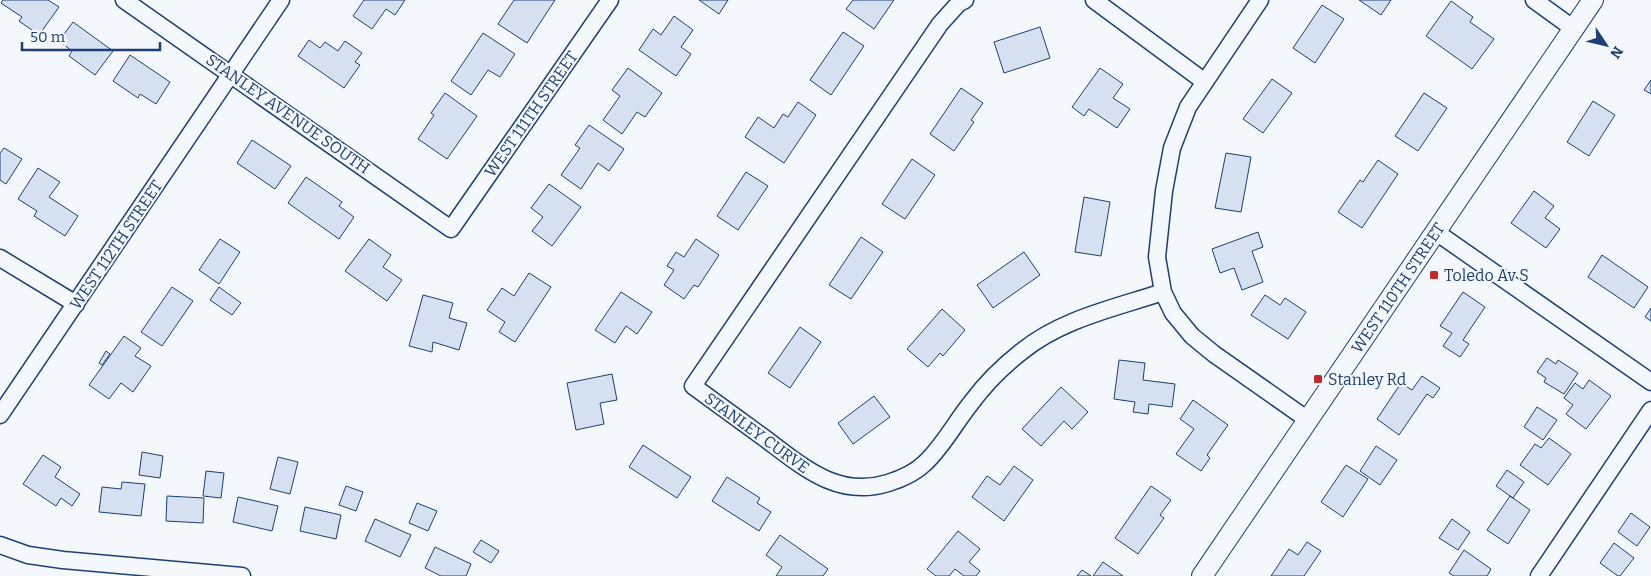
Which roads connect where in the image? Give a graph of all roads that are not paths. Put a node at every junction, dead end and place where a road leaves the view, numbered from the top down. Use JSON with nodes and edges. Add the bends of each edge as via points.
{"nodes":[{"id":1,"x":124,"y":0,"type":"edge"},
{"id":2,"x":281,"y":0,"type":"edge"},
{"id":3,"x":610,"y":0,"type":"edge"},
{"id":4,"x":965,"y":0,"type":"edge"},
{"id":5,"x":1094,"y":0,"type":"edge"},
{"id":6,"x":1260,"y":0,"type":"edge"},
{"id":7,"x":1534,"y":0,"type":"edge"},
{"id":8,"x":1593,"y":0,"type":"edge"},
{"id":9,"x":1574,"y":29,"type":"junction"},
{"id":10,"x":231,"y":75,"type":"junction"},
{"id":11,"x":1205,"y":82,"type":"junction"},
{"id":12,"x":451,"y":229,"type":"joint"},
{"id":13,"x":1436,"y":232,"type":"junction"},
{"id":14,"x":0,"y":258,"type":"edge"},
{"id":15,"x":1163,"y":292,"type":"junction"},
{"id":16,"x":76,"y":304,"type":"junction"},
{"id":17,"x":1651,"y":382,"type":"edge"},
{"id":18,"x":1651,"y":410,"type":"edge"},
{"id":19,"x":0,"y":415,"type":"edge"},
{"id":20,"x":1308,"y":420,"type":"junction"},
{"id":21,"x":0,"y":546,"type":"edge"},
{"id":22,"x":242,"y":576,"type":"edge"},
{"id":23,"x":1202,"y":576,"type":"edge"},
{"id":24,"x":1539,"y":576,"type":"edge"}],
"edges":[{"from":1,"to":10,"type":"street","name":"STANLEY AVENUE SOUTH"},
{"from":2,"to":10,"type":"street","name":"WEST 112TH STREET"},
{"from":3,"to":12,"type":"street","name":"WEST 111TH STREET"},
{"from":4,"to":15,"type":"street","name":"STANLEY CURVE","via":[[940,24],[693,386],[808,470],[830,482],[853,488],[879,486],[903,478],[924,464],[989,382],[1022,351],[1053,330]]},
{"from":5,"to":11,"type":"street"},
{"from":6,"to":11,"type":"street"},
{"from":7,"to":9,"type":"street"},
{"from":8,"to":9,"type":"street","name":"WEST 110TH STREET"},
{"from":9,"to":13,"type":"street","name":"WEST 110TH STREET"},
{"from":10,"to":12,"type":"street","name":"STANLEY AVENUE SOUTH"},
{"from":10,"to":16,"type":"street","name":"WEST 112TH STREET"},
{"from":11,"to":15,"type":"street","via":[[1188,107],[1172,148],[1157,257]]},
{"from":13,"to":17,"type":"street"},
{"from":13,"to":20,"type":"street","name":"WEST 110TH STREET"},
{"from":14,"to":16,"type":"street"},
{"from":15,"to":20,"type":"street","via":[[1173,313],[1192,336]]},
{"from":16,"to":19,"type":"street","name":"WEST 112TH STREET"},
{"from":18,"to":24,"type":"street"},
{"from":20,"to":23,"type":"street","name":"WEST 110TH STREET"},
{"from":21,"to":22,"type":"street","via":[[63,560]]}]}
